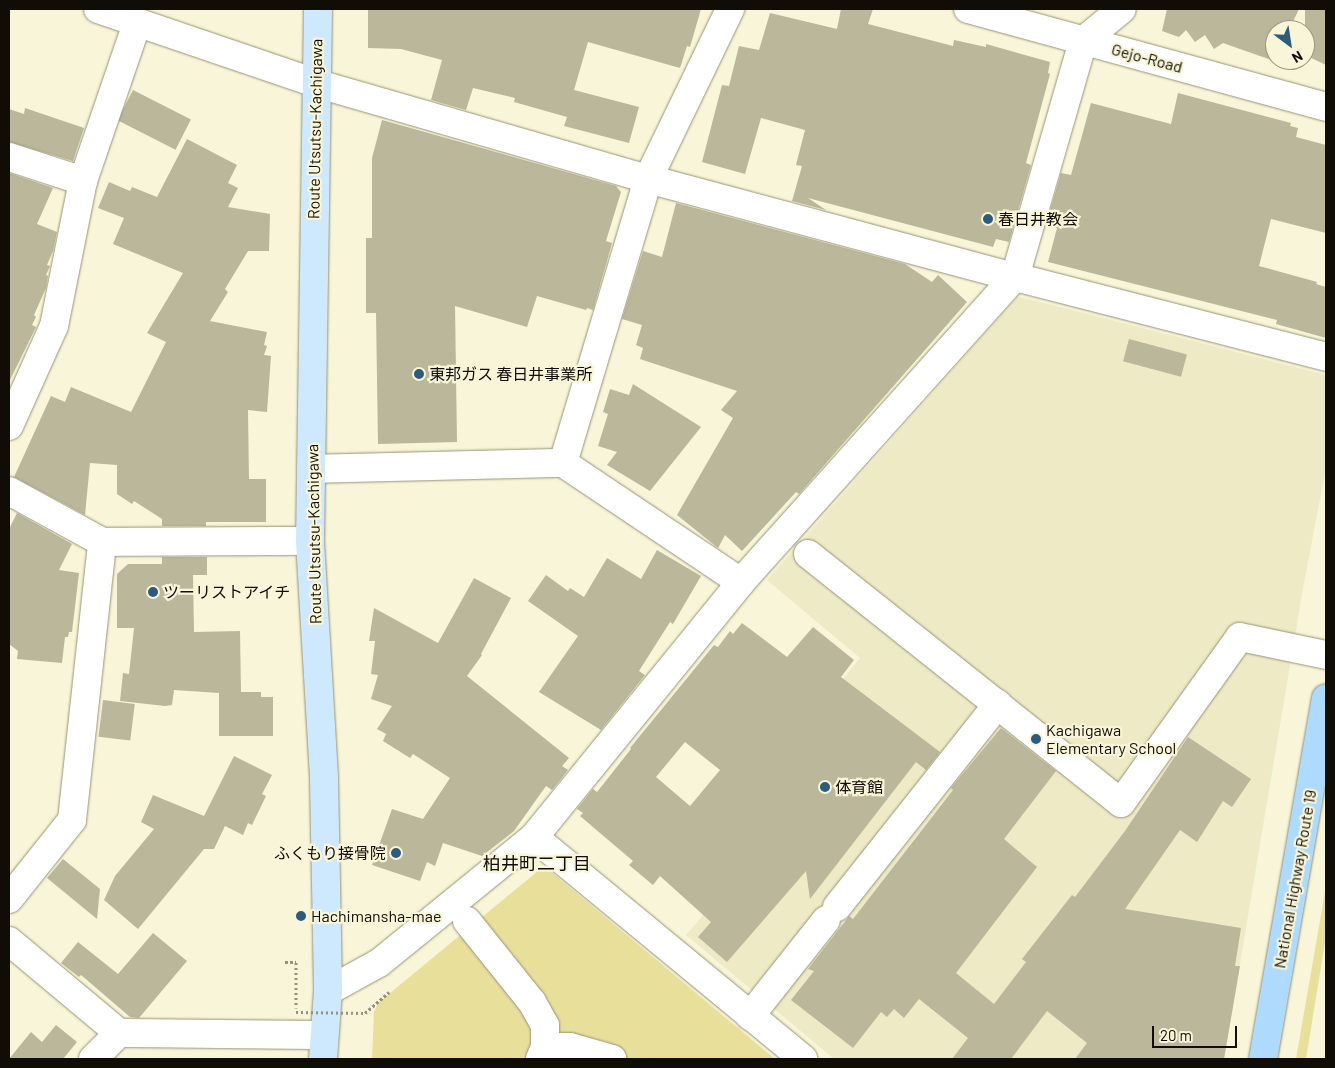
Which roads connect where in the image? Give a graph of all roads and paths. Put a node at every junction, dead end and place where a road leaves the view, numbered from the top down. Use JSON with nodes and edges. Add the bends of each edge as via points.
{"nodes":[{"id":1,"x":98,"y":9,"type":"edge"},
{"id":2,"x":318,"y":9,"type":"edge"},
{"id":3,"x":730,"y":9,"type":"edge"},
{"id":4,"x":968,"y":9,"type":"edge"},
{"id":5,"x":1122,"y":9,"type":"edge"},
{"id":6,"x":137,"y":23,"type":"junction"},
{"id":7,"x":1082,"y":41,"type":"junction"},
{"id":8,"x":315,"y":83,"type":"junction"},
{"id":9,"x":1326,"y":107,"type":"edge"},
{"id":10,"x":9,"y":157,"type":"edge"},
{"id":11,"x":648,"y":179,"type":"junction"},
{"id":12,"x":83,"y":181,"type":"junction"},
{"id":13,"x":1015,"y":277,"type":"junction"},
{"id":14,"x":1326,"y":357,"type":"edge"},
{"id":15,"x":9,"y":426,"type":"edge"},
{"id":16,"x":563,"y":463,"type":"junction"},
{"id":17,"x":311,"y":469,"type":"junction"},
{"id":18,"x":9,"y":491,"type":"edge"},
{"id":19,"x":310,"y":541,"type":"junction"},
{"id":20,"x":102,"y":542,"type":"junction"},
{"id":21,"x":808,"y":554,"type":"dead end"},
{"id":22,"x":741,"y":582,"type":"junction"},
{"id":23,"x":1326,"y":655,"type":"edge"},
{"id":24,"x":1326,"y":698,"type":"edge"},
{"id":25,"x":998,"y":704,"type":"junction"},
{"id":26,"x":534,"y":837,"type":"junction"},
{"id":27,"x":9,"y":899,"type":"edge"},
{"id":28,"x":467,"y":921,"type":"dead end"},
{"id":29,"x":9,"y":941,"type":"edge"},
{"id":30,"x":285,"y":962,"type":"dead end"},
{"id":31,"x":391,"y":990,"type":"dead end"},
{"id":32,"x":328,"y":991,"type":"junction"},
{"id":33,"x":750,"y":1016,"type":"junction"},
{"id":34,"x":119,"y":1032,"type":"junction"},
{"id":35,"x":323,"y":1047,"type":"edge"},
{"id":36,"x":542,"y":1053,"type":"edge"},
{"id":37,"x":93,"y":1059,"type":"edge"},
{"id":38,"x":612,"y":1059,"type":"edge"},
{"id":39,"x":803,"y":1059,"type":"edge"},
{"id":40,"x":1263,"y":1059,"type":"edge"}],
"edges":[{"from":1,"to":6,"type":"street"},
{"from":2,"to":8,"type":"main road","name":"Route Utsutsu-Kachigawa"},
{"from":3,"to":11,"type":"street"},
{"from":4,"to":7,"type":"street","name":"Gejo-Road"},
{"from":5,"to":7,"type":"street"},
{"from":6,"to":8,"type":"street"},
{"from":6,"to":12,"type":"street"},
{"from":7,"to":9,"type":"street","name":"Gejo-Road"},
{"from":7,"to":13,"type":"street"},
{"from":8,"to":11,"type":"street"},
{"from":8,"to":17,"type":"main road","name":"Route Utsutsu-Kachigawa"},
{"from":10,"to":12,"type":"street"},
{"from":11,"to":13,"type":"street"},
{"from":11,"to":16,"type":"street"},
{"from":12,"to":15,"type":"street","via":[[54,326]]},
{"from":13,"to":14,"type":"street"},
{"from":13,"to":22,"type":"street"},
{"from":16,"to":17,"type":"street"},
{"from":16,"to":22,"type":"street"},
{"from":17,"to":19,"type":"main road","name":"Route Utsutsu-Kachigawa"},
{"from":18,"to":20,"type":"street"},
{"from":19,"to":20,"type":"street"},
{"from":19,"to":32,"type":"main road","name":"Route Utsutsu-Kachigawa","via":[[324,779]]},
{"from":20,"to":27,"type":"street","via":[[72,820]]},
{"from":21,"to":25,"type":"street"},
{"from":22,"to":26,"type":"street"},
{"from":23,"to":25,"type":"street","via":[[1240,637],[1121,803]]},
{"from":24,"to":40,"type":"highway","name":"National Highway Route 19"},
{"from":25,"to":33,"type":"street"},
{"from":26,"to":32,"type":"street","via":[[379,963]]},
{"from":26,"to":33,"type":"street"},
{"from":28,"to":36,"type":"street","via":[[532,1002],[544,1025]]},
{"from":29,"to":34,"type":"street"},
{"from":30,"to":31,"type":"path","bridge":true,"via":[[296,962],[296,1012],[365,1013]]},
{"from":32,"to":35,"type":"main road","name":"Route Utsutsu-Kachigawa"},
{"from":33,"to":39,"type":"street"},
{"from":34,"to":35,"type":"street"},
{"from":34,"to":37,"type":"street"},
{"from":36,"to":38,"type":"street","via":[[570,1047]]}]}
